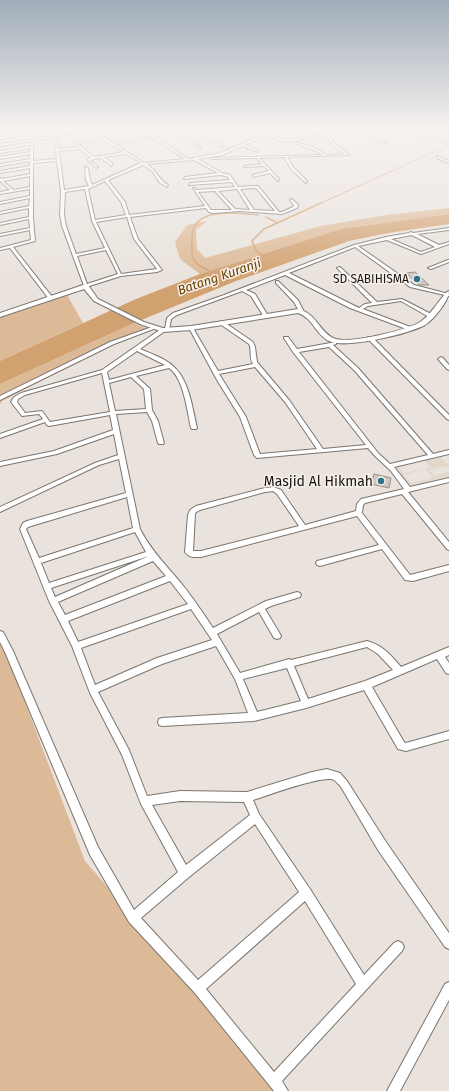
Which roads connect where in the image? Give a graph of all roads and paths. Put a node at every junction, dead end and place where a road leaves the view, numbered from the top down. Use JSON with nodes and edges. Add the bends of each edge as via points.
{"nodes":[{"id":1,"x":1,"y":180,"type":"edge"},
{"id":2,"x":31,"y":180,"type":"edge"},
{"id":3,"x":61,"y":180,"type":"edge"},
{"id":4,"x":88,"y":180,"type":"edge"},
{"id":5,"x":106,"y":180,"type":"joint"},
{"id":6,"x":159,"y":180,"type":"edge"},
{"id":7,"x":187,"y":180,"type":"edge"},
{"id":8,"x":233,"y":181,"type":"joint"},
{"id":9,"x":190,"y":184,"type":"junction"},
{"id":10,"x":91,"y":186,"type":"junction"},
{"id":11,"x":167,"y":186,"type":"dead end"},
{"id":12,"x":32,"y":188,"type":"junction"},
{"id":13,"x":86,"y":188,"type":"junction"},
{"id":14,"x":237,"y":188,"type":"junction"},
{"id":15,"x":216,"y":190,"type":"junction"},
{"id":16,"x":12,"y":191,"type":"junction"},
{"id":17,"x":63,"y":191,"type":"junction"},
{"id":18,"x":196,"y":191,"type":"junction"},
{"id":19,"x":0,"y":193,"type":"edge"},
{"id":20,"x":31,"y":197,"type":"junction"},
{"id":21,"x":292,"y":200,"type":"dead end"},
{"id":22,"x":0,"y":203,"type":"edge"},
{"id":23,"x":31,"y":207,"type":"junction"},
{"id":24,"x":207,"y":207,"type":"junction"},
{"id":25,"x":234,"y":210,"type":"junction"},
{"id":26,"x":253,"y":211,"type":"junction"},
{"id":27,"x":0,"y":213,"type":"edge"},
{"id":28,"x":278,"y":213,"type":"junction"},
{"id":29,"x":128,"y":215,"type":"junction"},
{"id":30,"x":31,"y":218,"type":"junction"},
{"id":31,"x":94,"y":221,"type":"junction"},
{"id":32,"x":0,"y":224,"type":"edge"},
{"id":33,"x":31,"y":229,"type":"junction"},
{"id":34,"x":449,"y":229,"type":"edge"},
{"id":35,"x":439,"y":230,"type":"junction"},
{"id":36,"x":411,"y":233,"type":"junction"},
{"id":37,"x":446,"y":234,"type":"dead end"},
{"id":38,"x":0,"y":235,"type":"edge"},
{"id":39,"x":386,"y":238,"type":"junction"},
{"id":40,"x":449,"y":243,"type":"edge"},
{"id":41,"x":355,"y":246,"type":"junction"},
{"id":42,"x":11,"y":247,"type":"junction"},
{"id":43,"x":439,"y":247,"type":"junction"},
{"id":44,"x":1,"y":248,"type":"edge"},
{"id":45,"x":108,"y":248,"type":"junction"},
{"id":46,"x":75,"y":255,"type":"junction"},
{"id":47,"x":449,"y":260,"type":"edge"},
{"id":48,"x":339,"y":268,"type":"dead end"},
{"id":49,"x":430,"y":268,"type":"dead end"},
{"id":50,"x":285,"y":273,"type":"junction"},
{"id":51,"x":120,"y":275,"type":"junction"},
{"id":52,"x":277,"y":282,"type":"dead end"},
{"id":53,"x":86,"y":286,"type":"junction"},
{"id":54,"x":243,"y":290,"type":"junction"},
{"id":55,"x":448,"y":294,"type":"edge"},
{"id":56,"x":51,"y":298,"type":"junction"},
{"id":57,"x":375,"y":303,"type":"junction"},
{"id":58,"x":360,"y":309,"type":"junction"},
{"id":59,"x":302,"y":312,"type":"junction"},
{"id":60,"x":0,"y":315,"type":"edge"},
{"id":61,"x":266,"y":316,"type":"junction"},
{"id":62,"x":431,"y":316,"type":"junction"},
{"id":63,"x":222,"y":324,"type":"junction"},
{"id":64,"x":154,"y":328,"type":"junction"},
{"id":65,"x":191,"y":328,"type":"junction"},
{"id":66,"x":411,"y":328,"type":"junction"},
{"id":67,"x":165,"y":330,"type":"junction"},
{"id":68,"x":286,"y":338,"type":"dead end"},
{"id":69,"x":370,"y":338,"type":"junction"},
{"id":70,"x":333,"y":343,"type":"junction"},
{"id":71,"x":138,"y":349,"type":"junction"},
{"id":72,"x":295,"y":351,"type":"junction"},
{"id":73,"x":441,"y":359,"type":"dead end"},
{"id":74,"x":256,"y":365,"type":"junction"},
{"id":75,"x":169,"y":366,"type":"junction"},
{"id":76,"x":449,"y":368,"type":"edge"},
{"id":77,"x":104,"y":371,"type":"junction"},
{"id":78,"x":216,"y":372,"type":"junction"},
{"id":79,"x":133,"y":376,"type":"junction"},
{"id":80,"x":107,"y":382,"type":"junction"},
{"id":81,"x":0,"y":398,"type":"edge"},
{"id":82,"x":449,"y":408,"type":"edge"},
{"id":83,"x":149,"y":410,"type":"junction"},
{"id":84,"x":441,"y":410,"type":"junction"},
{"id":85,"x":112,"y":413,"type":"junction"},
{"id":86,"x":449,"y":418,"type":"edge"},
{"id":87,"x":46,"y":420,"type":"junction"},
{"id":88,"x":194,"y":428,"type":"dead end"},
{"id":89,"x":117,"y":431,"type":"junction"},
{"id":90,"x":0,"y":436,"type":"edge"},
{"id":91,"x":161,"y":443,"type":"dead end"},
{"id":92,"x":370,"y":446,"type":"junction"},
{"id":93,"x":321,"y":451,"type":"junction"},
{"id":94,"x":449,"y":452,"type":"edge"},
{"id":95,"x":121,"y":456,"type":"junction"},
{"id":96,"x":432,"y":456,"type":"junction"},
{"id":97,"x":0,"y":464,"type":"edge"},
{"id":98,"x":389,"y":466,"type":"junction"},
{"id":99,"x":449,"y":480,"type":"edge"},
{"id":100,"x":407,"y":491,"type":"junction"},
{"id":101,"x":130,"y":494,"type":"junction"},
{"id":102,"x":0,"y":510,"type":"edge"},
{"id":103,"x":359,"y":513,"type":"junction"},
{"id":104,"x":303,"y":527,"type":"junction"},
{"id":105,"x":137,"y":530,"type":"junction"},
{"id":106,"x":384,"y":546,"type":"junction"},
{"id":107,"x":449,"y":547,"type":"edge"},
{"id":108,"x":152,"y":555,"type":"junction"},
{"id":109,"x":36,"y":562,"type":"junction"},
{"id":110,"x":320,"y":563,"type":"dead end"},
{"id":111,"x":449,"y":568,"type":"edge"},
{"id":112,"x":172,"y":577,"type":"junction"},
{"id":113,"x":47,"y":587,"type":"junction"},
{"id":114,"x":297,"y":595,"type":"dead end"},
{"id":115,"x":53,"y":601,"type":"junction"},
{"id":116,"x":193,"y":605,"type":"junction"},
{"id":117,"x":260,"y":608,"type":"junction"},
{"id":118,"x":62,"y":620,"type":"junction"},
{"id":119,"x":211,"y":633,"type":"junction"},
{"id":120,"x":0,"y":634,"type":"edge"},
{"id":121,"x":277,"y":636,"type":"dead end"},
{"id":122,"x":216,"y":642,"type":"junction"},
{"id":123,"x":76,"y":646,"type":"junction"},
{"id":124,"x":449,"y":651,"type":"edge"},
{"id":125,"x":439,"y":655,"type":"junction"},
{"id":126,"x":289,"y":663,"type":"junction"},
{"id":127,"x":449,"y":670,"type":"edge"},
{"id":128,"x":400,"y":672,"type":"junction"},
{"id":129,"x":238,"y":678,"type":"junction"},
{"id":130,"x":366,"y":685,"type":"junction"},
{"id":131,"x":93,"y":690,"type":"junction"},
{"id":132,"x":306,"y":704,"type":"junction"},
{"id":133,"x":254,"y":717,"type":"junction"},
{"id":134,"x":162,"y":722,"type":"dead end"},
{"id":135,"x":449,"y":735,"type":"edge"},
{"id":136,"x":247,"y":797,"type":"junction"},
{"id":137,"x":144,"y":801,"type":"junction"},
{"id":138,"x":256,"y":817,"type":"junction"},
{"id":139,"x":185,"y":874,"type":"junction"},
{"id":140,"x":306,"y":893,"type":"junction"},
{"id":141,"x":133,"y":918,"type":"junction"},
{"id":142,"x":449,"y":943,"type":"edge"},
{"id":143,"x":398,"y":947,"type":"dead end"},
{"id":144,"x":362,"y":984,"type":"junction"},
{"id":145,"x":198,"y":988,"type":"junction"},
{"id":146,"x":449,"y":988,"type":"edge"},
{"id":147,"x":274,"y":1081,"type":"junction"},
{"id":148,"x":282,"y":1091,"type":"edge"},
{"id":149,"x":393,"y":1091,"type":"edge"}],
"edges":[{"from":1,"to":16,"type":"street"},
{"from":2,"to":12,"type":"street"},
{"from":3,"to":17,"type":"street"},
{"from":4,"to":10,"type":"street"},
{"from":5,"to":10,"type":"street"},
{"from":5,"to":29,"type":"street","via":[[123,202]]},
{"from":6,"to":11,"type":"street"},
{"from":7,"to":9,"type":"street"},
{"from":8,"to":9,"type":"street"},
{"from":8,"to":14,"type":"street"},
{"from":9,"to":18,"type":"street"},
{"from":10,"to":13,"type":"street"},
{"from":12,"to":16,"type":"street"},
{"from":12,"to":20,"type":"street"},
{"from":13,"to":17,"type":"street"},
{"from":13,"to":31,"type":"street"},
{"from":14,"to":15,"type":"street"},
{"from":14,"to":26,"type":"street"},
{"from":14,"to":28,"type":"street","via":[[258,187]]},
{"from":15,"to":18,"type":"street"},
{"from":15,"to":25,"type":"street"},
{"from":16,"to":19,"type":"street"},
{"from":17,"to":46,"type":"street","via":[[63,221]]},
{"from":18,"to":24,"type":"street"},
{"from":20,"to":22,"type":"street"},
{"from":20,"to":23,"type":"street"},
{"from":21,"to":28,"type":"street","via":[[295,208]]},
{"from":23,"to":27,"type":"street"},
{"from":23,"to":30,"type":"street"},
{"from":24,"to":25,"type":"street","via":[[213,212]]},
{"from":24,"to":29,"type":"street"},
{"from":25,"to":26,"type":"street"},
{"from":26,"to":28,"type":"street"},
{"from":29,"to":31,"type":"street"},
{"from":29,"to":51,"type":"street","via":[[136,240],[160,270]]},
{"from":30,"to":32,"type":"street"},
{"from":30,"to":33,"type":"street"},
{"from":31,"to":45,"type":"street"},
{"from":33,"to":38,"type":"street"},
{"from":33,"to":42,"type":"street","via":[[33,241]]},
{"from":34,"to":35,"type":"street"},
{"from":35,"to":36,"type":"street"},
{"from":35,"to":37,"type":"street"},
{"from":36,"to":39,"type":"street"},
{"from":36,"to":43,"type":"street"},
{"from":39,"to":41,"type":"street"},
{"from":39,"to":43,"type":"street","via":[[421,253]]},
{"from":40,"to":43,"type":"street"},
{"from":41,"to":50,"type":"street"},
{"from":41,"to":55,"type":"street","via":[[412,286]]},
{"from":42,"to":44,"type":"street"},
{"from":42,"to":56,"type":"street"},
{"from":45,"to":46,"type":"street"},
{"from":45,"to":51,"type":"street"},
{"from":46,"to":53,"type":"street"},
{"from":47,"to":49,"type":"street"},
{"from":48,"to":57,"type":"street"},
{"from":50,"to":54,"type":"street"},
{"from":50,"to":58,"type":"street"},
{"from":51,"to":53,"type":"street"},
{"from":52,"to":59,"type":"street","via":[[296,301]]},
{"from":53,"to":56,"type":"street"},
{"from":53,"to":64,"type":"street","via":[[96,300]]},
{"from":54,"to":61,"type":"street","via":[[253,296]]},
{"from":54,"to":67,"type":"street","via":[[175,314],[169,318]]},
{"from":55,"to":62,"type":"street"},
{"from":56,"to":60,"type":"street"},
{"from":57,"to":58,"type":"street"},
{"from":57,"to":62,"type":"street","via":[[402,300]]},
{"from":58,"to":66,"type":"street"},
{"from":59,"to":61,"type":"street"},
{"from":59,"to":70,"type":"street","via":[[309,315]]},
{"from":61,"to":63,"type":"street"},
{"from":62,"to":66,"type":"street"},
{"from":63,"to":65,"type":"street"},
{"from":63,"to":74,"type":"street","via":[[251,343]]},
{"from":64,"to":67,"type":"street"},
{"from":64,"to":81,"type":"street","via":[[112,343]]},
{"from":65,"to":67,"type":"street"},
{"from":65,"to":78,"type":"street"},
{"from":66,"to":69,"type":"street"},
{"from":67,"to":71,"type":"street"},
{"from":68,"to":72,"type":"street"},
{"from":69,"to":70,"type":"street"},
{"from":69,"to":84,"type":"street"},
{"from":70,"to":72,"type":"street"},
{"from":70,"to":96,"type":"street"},
{"from":71,"to":75,"type":"street"},
{"from":71,"to":77,"type":"street"},
{"from":72,"to":92,"type":"street"},
{"from":73,"to":76,"type":"street"},
{"from":74,"to":78,"type":"street"},
{"from":74,"to":93,"type":"street","via":[[287,402]]},
{"from":75,"to":79,"type":"street"},
{"from":75,"to":88,"type":"street","via":[[181,381]]},
{"from":77,"to":80,"type":"street"},
{"from":77,"to":87,"type":"street","via":[[23,394],[14,400],[24,415],[40,412]]},
{"from":78,"to":93,"type":"street","via":[[243,417],[258,456],[263,458]]},
{"from":79,"to":80,"type":"street"},
{"from":79,"to":83,"type":"street","via":[[146,389]]},
{"from":80,"to":85,"type":"street"},
{"from":82,"to":84,"type":"street"},
{"from":83,"to":85,"type":"street"},
{"from":83,"to":91,"type":"street"},
{"from":84,"to":86,"type":"street"},
{"from":85,"to":87,"type":"street","via":[[50,424]]},
{"from":85,"to":89,"type":"street"},
{"from":87,"to":90,"type":"street"},
{"from":89,"to":95,"type":"street"},
{"from":89,"to":97,"type":"street","via":[[55,453]]},
{"from":92,"to":93,"type":"street"},
{"from":92,"to":98,"type":"street"},
{"from":94,"to":96,"type":"street"},
{"from":95,"to":101,"type":"street"},
{"from":95,"to":102,"type":"street","via":[[97,464]]},
{"from":96,"to":98,"type":"street"},
{"from":98,"to":100,"type":"street"},
{"from":99,"to":100,"type":"street"},
{"from":100,"to":103,"type":"street","via":[[363,501],[359,506]]},
{"from":100,"to":107,"type":"street"},
{"from":101,"to":105,"type":"street"},
{"from":101,"to":109,"type":"street","via":[[25,525],[23,532]]},
{"from":103,"to":104,"type":"street"},
{"from":103,"to":106,"type":"street"},
{"from":104,"to":104,"type":"street","via":[[201,554],[189,552],[192,512],[198,508],[265,490],[274,489],[279,492]]},
{"from":105,"to":108,"type":"street"},
{"from":105,"to":109,"type":"street"},
{"from":106,"to":110,"type":"street"},
{"from":106,"to":111,"type":"street","via":[[408,578]]},
{"from":108,"to":112,"type":"street"},
{"from":108,"to":113,"type":"street"},
{"from":108,"to":115,"type":"street"},
{"from":109,"to":113,"type":"street"},
{"from":112,"to":116,"type":"street"},
{"from":112,"to":118,"type":"street"},
{"from":113,"to":115,"type":"street"},
{"from":114,"to":117,"type":"street"},
{"from":115,"to":118,"type":"street"},
{"from":116,"to":119,"type":"street"},
{"from":116,"to":123,"type":"street"},
{"from":117,"to":119,"type":"street"},
{"from":117,"to":121,"type":"street"},
{"from":118,"to":123,"type":"street"},
{"from":119,"to":122,"type":"street"},
{"from":120,"to":141,"type":"street","via":[[94,851]]},
{"from":122,"to":129,"type":"street"},
{"from":122,"to":131,"type":"street","via":[[160,661]]},
{"from":123,"to":131,"type":"street"},
{"from":124,"to":125,"type":"street"},
{"from":125,"to":127,"type":"street"},
{"from":125,"to":128,"type":"street"},
{"from":126,"to":128,"type":"street","via":[[367,644],[379,649]]},
{"from":126,"to":129,"type":"street"},
{"from":126,"to":132,"type":"street"},
{"from":128,"to":130,"type":"street"},
{"from":129,"to":133,"type":"street"},
{"from":130,"to":132,"type":"street"},
{"from":130,"to":135,"type":"street","via":[[401,746],[406,747]]},
{"from":131,"to":137,"type":"street","via":[[126,753]]},
{"from":132,"to":133,"type":"street"},
{"from":133,"to":134,"type":"street"},
{"from":136,"to":137,"type":"street","via":[[180,796]]},
{"from":136,"to":138,"type":"street"},
{"from":136,"to":142,"type":"street","via":[[312,777],[327,774],[336,776],[344,784],[382,846]]},
{"from":137,"to":139,"type":"street"},
{"from":138,"to":139,"type":"street"},
{"from":138,"to":140,"type":"street"},
{"from":139,"to":141,"type":"street"},
{"from":140,"to":144,"type":"street"},
{"from":140,"to":145,"type":"street"},
{"from":141,"to":145,"type":"street"},
{"from":143,"to":144,"type":"street"},
{"from":144,"to":147,"type":"street"},
{"from":145,"to":147,"type":"street"},
{"from":146,"to":149,"type":"street"},
{"from":147,"to":148,"type":"street"}]}
